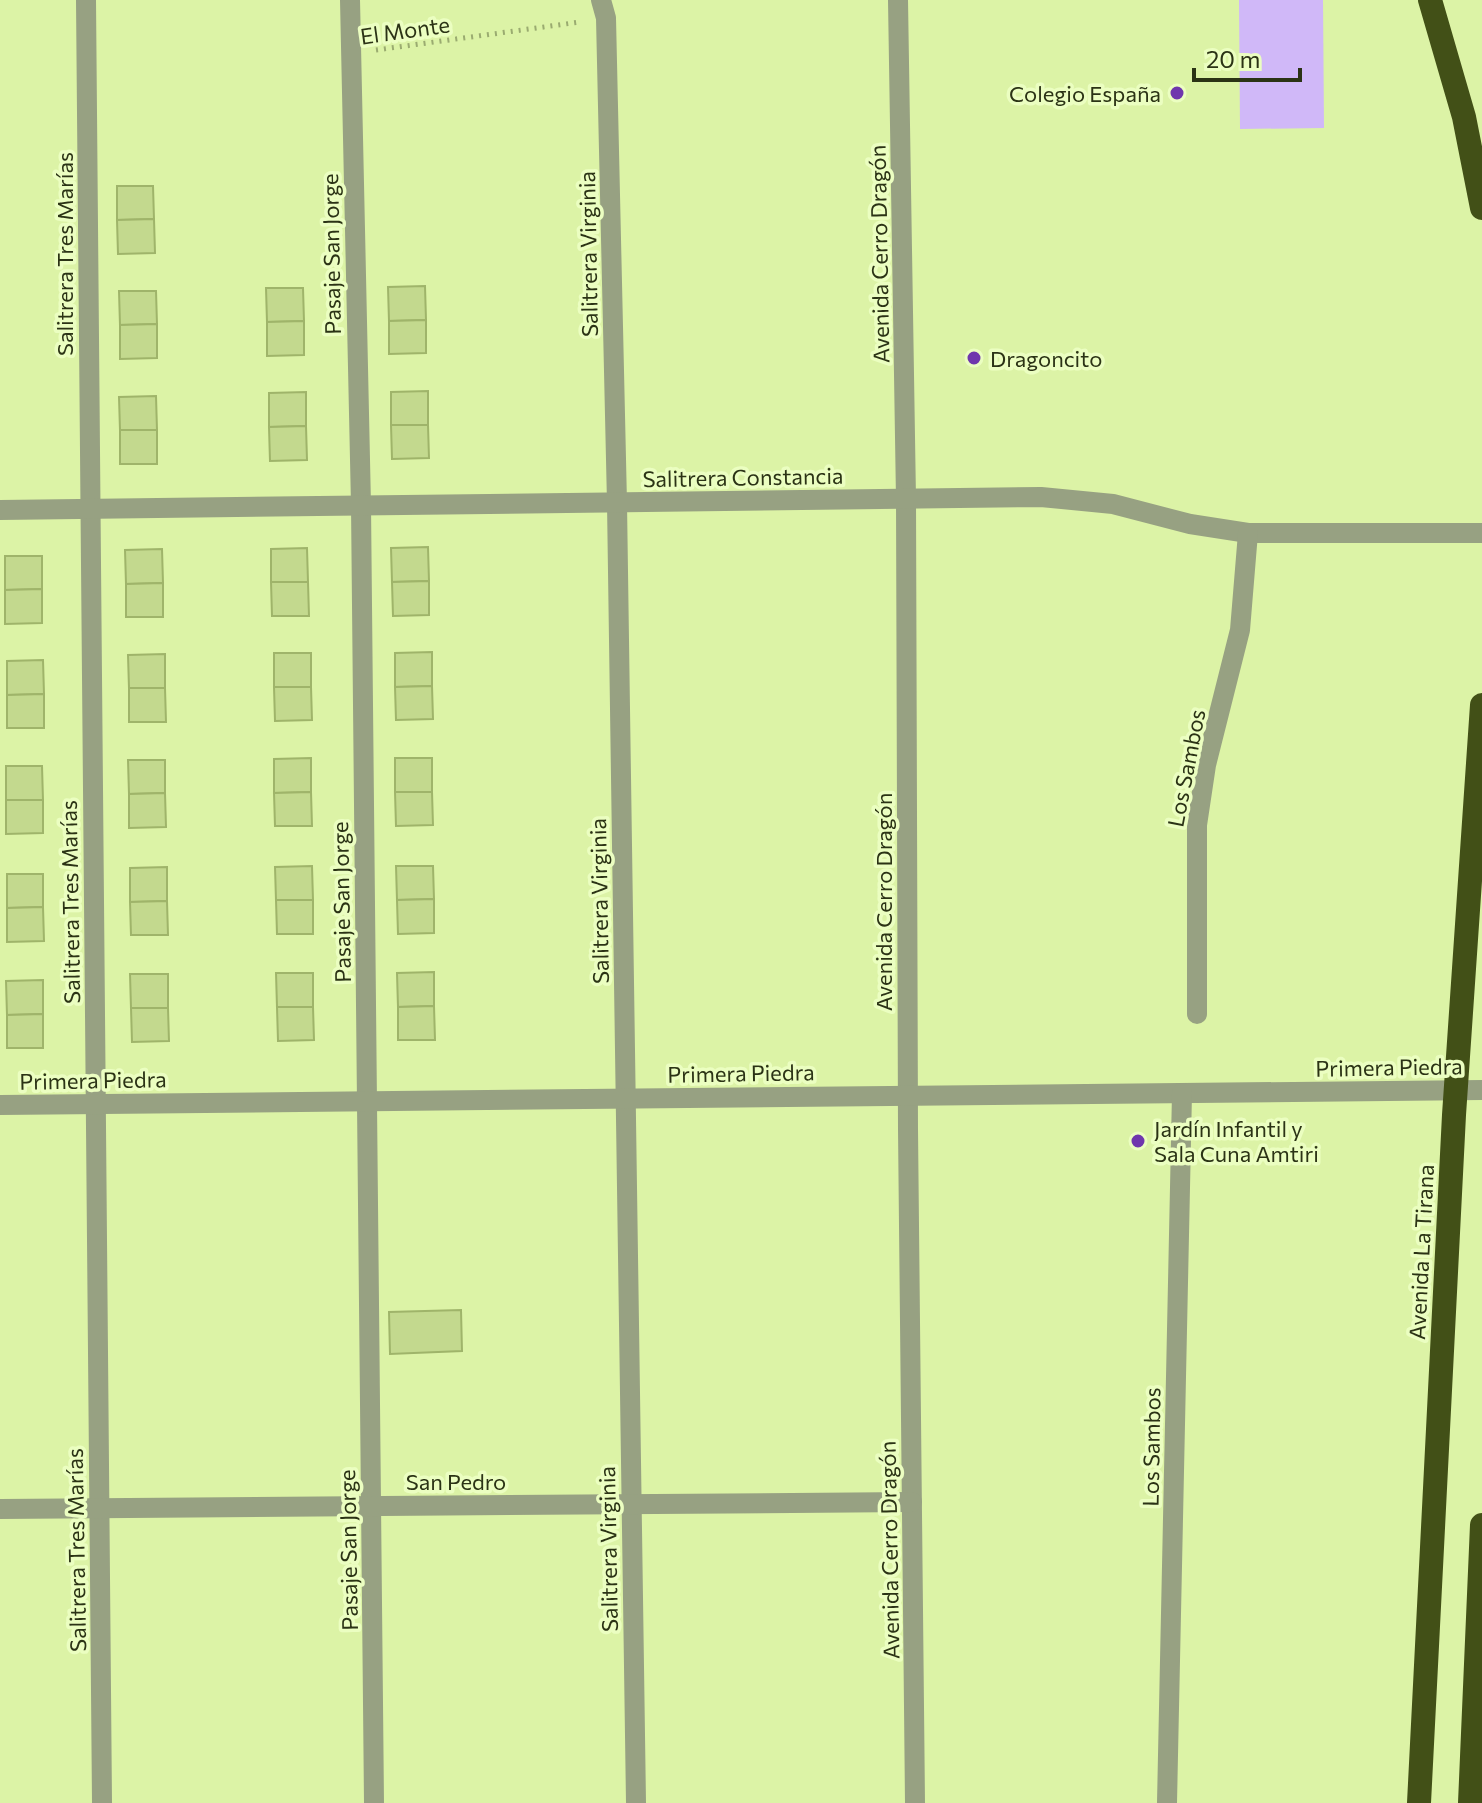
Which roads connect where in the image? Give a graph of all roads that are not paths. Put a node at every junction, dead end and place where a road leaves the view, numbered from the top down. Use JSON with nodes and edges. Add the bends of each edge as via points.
{"nodes":[{"id":1,"x":86,"y":0,"type":"edge"},
{"id":2,"x":350,"y":0,"type":"edge"},
{"id":3,"x":898,"y":0,"type":"edge"},
{"id":4,"x":1430,"y":0,"type":"edge"},
{"id":5,"x":604,"y":9,"type":"edge"},
{"id":6,"x":1482,"y":208,"type":"edge"},
{"id":7,"x":906,"y":499,"type":"junction"},
{"id":8,"x":617,"y":503,"type":"junction"},
{"id":9,"x":361,"y":505,"type":"junction"},
{"id":10,"x":90,"y":509,"type":"junction"},
{"id":11,"x":0,"y":510,"type":"edge"},
{"id":12,"x":1248,"y":533,"type":"junction"},
{"id":13,"x":1482,"y":533,"type":"edge"},
{"id":14,"x":1482,"y":705,"type":"edge"},
{"id":15,"x":1197,"y":1014,"type":"dead end"},
{"id":16,"x":1456,"y":1090,"type":"junction"},
{"id":17,"x":1482,"y":1090,"type":"edge"},
{"id":18,"x":1182,"y":1093,"type":"junction"},
{"id":19,"x":908,"y":1096,"type":"junction"},
{"id":20,"x":626,"y":1099,"type":"junction"},
{"id":21,"x":367,"y":1101,"type":"junction"},
{"id":22,"x":96,"y":1104,"type":"junction"},
{"id":23,"x":0,"y":1105,"type":"edge"},
{"id":24,"x":912,"y":1502,"type":"junction"},
{"id":25,"x":632,"y":1504,"type":"junction"},
{"id":26,"x":371,"y":1506,"type":"junction"},
{"id":27,"x":100,"y":1508,"type":"junction"},
{"id":28,"x":0,"y":1509,"type":"edge"},
{"id":29,"x":1482,"y":1525,"type":"edge"},
{"id":30,"x":1481,"y":1570,"type":"edge"},
{"id":31,"x":102,"y":1803,"type":"edge"},
{"id":32,"x":374,"y":1803,"type":"edge"},
{"id":33,"x":636,"y":1803,"type":"edge"},
{"id":34,"x":915,"y":1803,"type":"edge"},
{"id":35,"x":1167,"y":1803,"type":"edge"},
{"id":36,"x":1419,"y":1803,"type":"edge"},
{"id":37,"x":1470,"y":1803,"type":"edge"}],
"edges":[{"from":1,"to":10,"type":"street","name":"Salitrera Tres Marías"},
{"from":2,"to":9,"type":"street","name":"Pasaje San Jorge"},
{"from":3,"to":7,"type":"street","name":"Avenida Cerro Dragón"},
{"from":4,"to":6,"type":"highway","via":[[1464,117]]},
{"from":5,"to":8,"type":"street","name":"Salitrera Virginia"},
{"from":7,"to":8,"type":"street","name":"Salitrera Constancia"},
{"from":7,"to":12,"type":"street","name":"Salitrera Constancia","via":[[1079,498]]},
{"from":7,"to":19,"type":"street","name":"Avenida Cerro Dragón"},
{"from":8,"to":9,"type":"street","name":"Salitrera Constancia"},
{"from":8,"to":20,"type":"street","name":"Salitrera Virginia"},
{"from":9,"to":10,"type":"street","name":"Salitrera Constancia"},
{"from":9,"to":21,"type":"street","name":"Pasaje San Jorge"},
{"from":10,"to":11,"type":"street","name":"Salitrera Constancia"},
{"from":10,"to":22,"type":"street","name":"Salitrera Tres Marías"},
{"from":12,"to":13,"type":"street","name":"Salitrera Constancia"},
{"from":12,"to":15,"type":"street","name":"Los Sambos","via":[[1240,630],[1206,765],[1197,825]]},
{"from":14,"to":16,"type":"highway","name":"Avenida La Tirana"},
{"from":16,"to":17,"type":"street","name":"Primera Piedra"},
{"from":16,"to":18,"type":"street","name":"Primera Piedra"},
{"from":16,"to":36,"type":"highway","name":"Avenida La Tirana"},
{"from":18,"to":19,"type":"street","name":"Primera Piedra"},
{"from":18,"to":35,"type":"street","name":"Los Sambos"},
{"from":19,"to":20,"type":"street","name":"Primera Piedra"},
{"from":19,"to":24,"type":"street","name":"Avenida Cerro Dragón"},
{"from":20,"to":21,"type":"street","name":"Primera Piedra"},
{"from":20,"to":25,"type":"street","name":"Salitrera Virginia"},
{"from":21,"to":22,"type":"street","name":"Primera Piedra"},
{"from":21,"to":26,"type":"street","name":"Pasaje San Jorge"},
{"from":22,"to":23,"type":"street","name":"Primera Piedra"},
{"from":22,"to":27,"type":"street","name":"Salitrera Tres Marías"},
{"from":24,"to":25,"type":"street","name":"San Pedro"},
{"from":24,"to":34,"type":"street","name":"Avenida Cerro Dragón"},
{"from":25,"to":26,"type":"street","name":"San Pedro"},
{"from":25,"to":33,"type":"street","name":"Salitrera Virginia"},
{"from":26,"to":27,"type":"street","name":"San Pedro"},
{"from":26,"to":32,"type":"street","name":"Pasaje San Jorge"},
{"from":27,"to":28,"type":"street","name":"San Pedro"},
{"from":27,"to":31,"type":"street","name":"Salitrera Tres Marías"},
{"from":29,"to":30,"type":"highway"},
{"from":30,"to":37,"type":"highway"}]}
